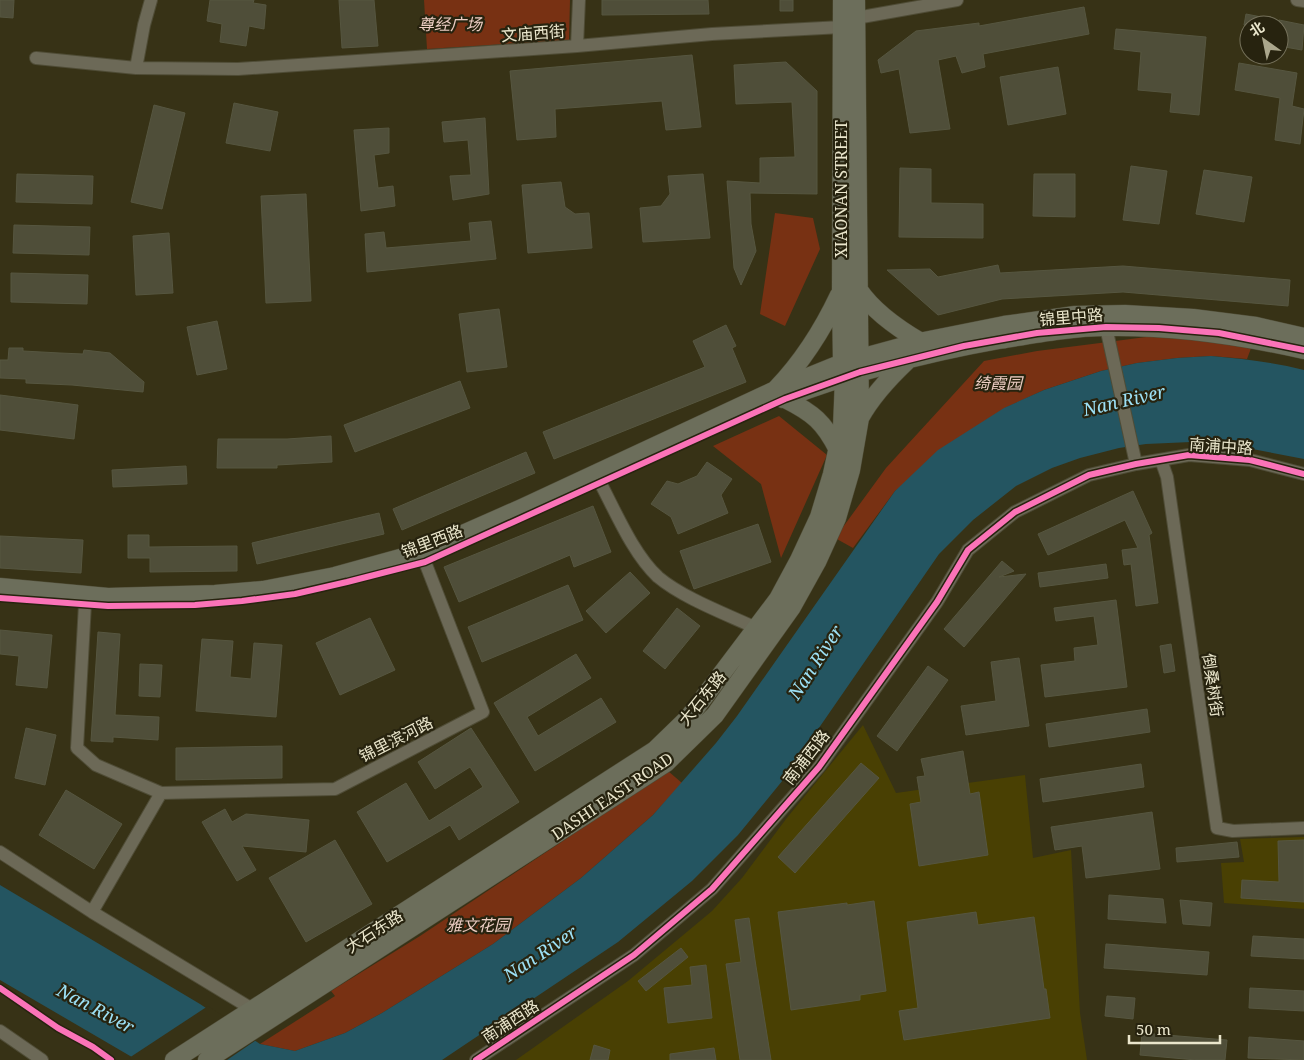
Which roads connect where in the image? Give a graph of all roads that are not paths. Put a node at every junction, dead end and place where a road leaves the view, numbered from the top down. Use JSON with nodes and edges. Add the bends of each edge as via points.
{"nodes":[{"id":1,"x":151,"y":0,"type":"edge"},
{"id":2,"x":579,"y":0,"type":"edge"},
{"id":3,"x":842,"y":0,"type":"edge"},
{"id":4,"x":856,"y":0,"type":"edge"},
{"id":5,"x":957,"y":0,"type":"edge"},
{"id":6,"x":1297,"y":0,"type":"edge"},
{"id":7,"x":1304,"y":1,"type":"edge"},
{"id":8,"x":849,"y":22,"type":"junction"},
{"id":9,"x":577,"y":46,"type":"junction"},
{"id":10,"x":36,"y":58,"type":"dead end"},
{"id":11,"x":136,"y":68,"type":"junction"},
{"id":12,"x":859,"y":290,"type":"junction"},
{"id":13,"x":841,"y":292,"type":"junction"},
{"id":14,"x":1106,"y":327,"type":"junction"},
{"id":15,"x":1304,"y":337,"type":"edge"},
{"id":16,"x":921,"y":342,"type":"junction"},
{"id":17,"x":1304,"y":350,"type":"edge"},
{"id":18,"x":909,"y":360,"type":"junction"},
{"id":19,"x":860,"y":364,"type":"junction"},
{"id":20,"x":843,"y":371,"type":"junction"},
{"id":21,"x":779,"y":395,"type":"junction"},
{"id":22,"x":860,"y":418,"type":"junction"},
{"id":23,"x":838,"y":450,"type":"junction"},
{"id":24,"x":1161,"y":460,"type":"junction"},
{"id":25,"x":1136,"y":464,"type":"junction"},
{"id":26,"x":1304,"y":474,"type":"edge"},
{"id":27,"x":598,"y":478,"type":"junction"},
{"id":28,"x":425,"y":562,"type":"junction"},
{"id":29,"x":0,"y":587,"type":"edge"},
{"id":30,"x":0,"y":598,"type":"edge"},
{"id":31,"x":85,"y":604,"type":"junction"},
{"id":32,"x":756,"y":628,"type":"junction"},
{"id":33,"x":161,"y":793,"type":"junction"},
{"id":34,"x":1304,"y":828,"type":"edge"},
{"id":35,"x":0,"y":852,"type":"edge"},
{"id":36,"x":92,"y":912,"type":"junction"},
{"id":37,"x":252,"y":1009,"type":"junction"},
{"id":38,"x":0,"y":1031,"type":"edge"},
{"id":39,"x":42,"y":1060,"type":"edge"},
{"id":40,"x":174,"y":1060,"type":"edge"},
{"id":41,"x":207,"y":1060,"type":"edge"},
{"id":42,"x":476,"y":1060,"type":"edge"}],
"edges":[{"from":1,"to":11,"type":"street"},
{"from":2,"to":9,"type":"street"},
{"from":3,"to":8,"type":"main road","name":"XIAONAN STREET"},
{"from":4,"to":8,"type":"main road","name":"XIAONAN STREET"},
{"from":5,"to":8,"type":"street","name":"文庙西街"},
{"from":6,"to":7,"type":"street"},
{"from":8,"to":9,"type":"street","name":"文庙西街"},
{"from":8,"to":12,"type":"main road","name":"XIAONAN STREET"},
{"from":8,"to":13,"type":"main road","name":"XIAONAN STREET"},
{"from":9,"to":11,"type":"street","name":"文庙西街","via":[[238,69]]},
{"from":10,"to":11,"type":"street","name":"文庙西街"},
{"from":12,"to":16,"type":"main road","via":[[872,307]]},
{"from":12,"to":19,"type":"main road","name":"XIAONAN STREET"},
{"from":13,"to":20,"type":"main road","name":"XIAONAN STREET"},
{"from":13,"to":21,"type":"main road","via":[[825,325],[784,380]]},
{"from":14,"to":17,"type":"main road","name":"锦里中路","via":[[1219,333]]},
{"from":14,"to":18,"type":"main road","name":"锦里中路","via":[[1037,333]]},
{"from":14,"to":25,"type":"street"},
{"from":15,"to":16,"type":"main road","name":"锦里中路","via":[[1202,319],[1125,314],[1075,315]]},
{"from":16,"to":19,"type":"main road","name":"锦里中路"},
{"from":18,"to":19,"type":"main road","name":"锦里中路"},
{"from":18,"to":22,"type":"main road","via":[[888,379]]},
{"from":19,"to":20,"type":"main road","name":"锦里中路"},
{"from":19,"to":22,"type":"main road","name":"DASHI EAST ROAD"},
{"from":20,"to":21,"type":"main road","name":"锦里西路"},
{"from":20,"to":23,"type":"main road","name":"大石东路","via":[[842,428]]},
{"from":21,"to":23,"type":"main road","via":[[808,410],[823,424]]},
{"from":21,"to":27,"type":"main road","name":"锦里西路"},
{"from":22,"to":41,"type":"main road","name":"DASHI EAST ROAD","via":[[851,470],[837,518],[817,562],[792,607],[715,715],[666,763]]},
{"from":23,"to":32,"type":"main road","name":"大石东路","via":[[819,517],[778,599]]},
{"from":24,"to":25,"type":"street","name":"南浦中路"},
{"from":24,"to":26,"type":"street","name":"南浦中路","via":[[1189,455],[1250,460]]},
{"from":24,"to":34,"type":"street","name":"倒桑树街","via":[[1217,828],[1233,831]]},
{"from":25,"to":42,"type":"street","name":"南浦西路","via":[[1089,475],[1015,512],[968,550],[936,602],[819,767],[712,889],[634,954]]},
{"from":27,"to":28,"type":"main road","name":"锦里西路"},
{"from":27,"to":29,"type":"main road","name":"锦里西路","via":[[422,552],[326,578],[263,590],[108,597]]},
{"from":27,"to":32,"type":"street","via":[[634,547],[658,576],[680,592]]},
{"from":28,"to":31,"type":"main road","name":"锦里西路","via":[[295,594],[242,601],[151,606]]},
{"from":28,"to":33,"type":"street","name":"锦里滨河路","via":[[483,712],[334,789]]},
{"from":30,"to":31,"type":"main road","name":"锦里西路"},
{"from":31,"to":33,"type":"street","via":[[77,748],[96,765]]},
{"from":32,"to":37,"type":"main road","name":"大石东路","via":[[689,717],[655,750]]},
{"from":33,"to":36,"type":"street"},
{"from":35,"to":36,"type":"street"},
{"from":36,"to":37,"type":"street"},
{"from":37,"to":40,"type":"main road","name":"大石东路"},
{"from":38,"to":39,"type":"street"}]}
